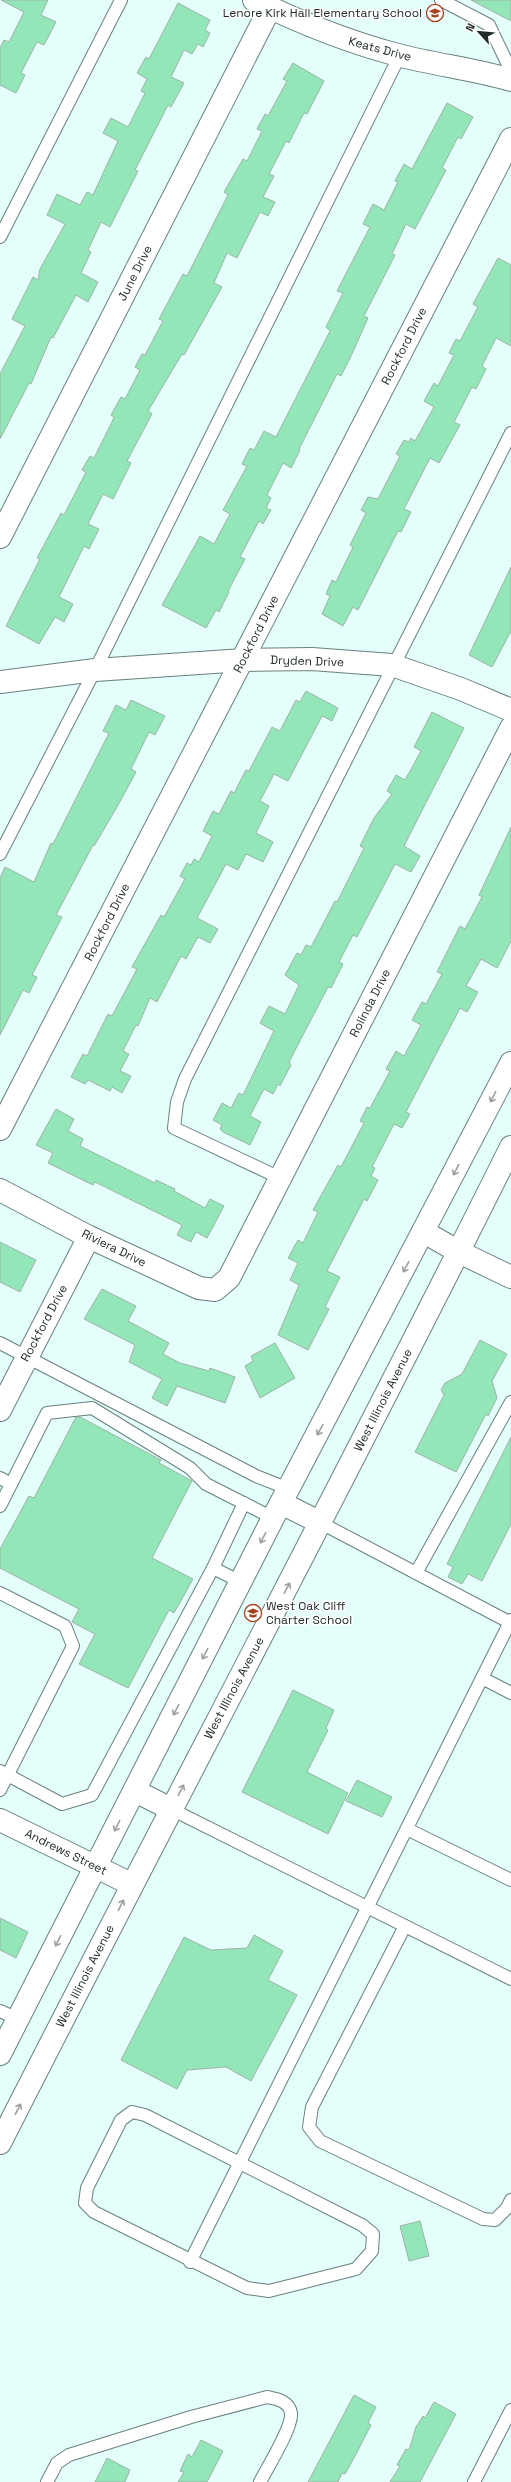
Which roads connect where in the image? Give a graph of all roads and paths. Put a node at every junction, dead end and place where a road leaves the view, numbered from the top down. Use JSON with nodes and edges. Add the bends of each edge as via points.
{"nodes":[{"id":1,"x":121,"y":0,"type":"edge"},
{"id":2,"x":441,"y":0,"type":"edge"},
{"id":3,"x":262,"y":4,"type":"edge"},
{"id":4,"x":400,"y":56,"type":"junction"},
{"id":5,"x":511,"y":71,"type":"edge"},
{"id":6,"x":511,"y":80,"type":"edge"},
{"id":7,"x":511,"y":139,"type":"edge"},
{"id":8,"x":0,"y":237,"type":"edge"},
{"id":9,"x":511,"y":433,"type":"edge"},
{"id":10,"x":0,"y":537,"type":"edge"},
{"id":11,"x":244,"y":660,"type":"junction"},
{"id":12,"x":392,"y":665,"type":"junction"},
{"id":13,"x":95,"y":670,"type":"junction"},
{"id":14,"x":0,"y":682,"type":"edge"},
{"id":15,"x":511,"y":710,"type":"edge"},
{"id":16,"x":511,"y":728,"type":"edge"},
{"id":17,"x":0,"y":854,"type":"edge"},
{"id":18,"x":511,"y":1063,"type":"edge"},
{"id":19,"x":0,"y":1129,"type":"edge"},
{"id":20,"x":511,"y":1147,"type":"edge"},
{"id":21,"x":280,"y":1178,"type":"junction"},
{"id":22,"x":0,"y":1190,"type":"edge"},
{"id":23,"x":424,"y":1232,"type":"junction"},
{"id":24,"x":90,"y":1237,"type":"junction"},
{"id":25,"x":459,"y":1252,"type":"junction"},
{"id":26,"x":511,"y":1276,"type":"edge"},
{"id":27,"x":229,"y":1278,"type":"joint"},
{"id":28,"x":0,"y":1343,"type":"edge"},
{"id":29,"x":27,"y":1356,"type":"junction"},
{"id":30,"x":511,"y":1402,"type":"edge"},
{"id":31,"x":0,"y":1410,"type":"edge"},
{"id":32,"x":0,"y":1478,"type":"edge"},
{"id":33,"x":11,"y":1484,"type":"junction"},
{"id":34,"x":244,"y":1503,"type":"junction"},
{"id":35,"x":281,"y":1503,"type":"junction"},
{"id":36,"x":0,"y":1506,"type":"edge"},
{"id":37,"x":321,"y":1523,"type":"junction"},
{"id":38,"x":213,"y":1568,"type":"junction"},
{"id":39,"x":416,"y":1573,"type":"junction"},
{"id":40,"x":241,"y":1582,"type":"junction"},
{"id":41,"x":0,"y":1593,"type":"edge"},
{"id":42,"x":511,"y":1621,"type":"edge"},
{"id":43,"x":482,"y":1678,"type":"junction"},
{"id":44,"x":511,"y":1693,"type":"edge"},
{"id":45,"x":4,"y":1773,"type":"edge"},
{"id":46,"x":0,"y":1790,"type":"edge"},
{"id":47,"x":135,"y":1791,"type":"junction"},
{"id":48,"x":171,"y":1809,"type":"junction"},
{"id":49,"x":0,"y":1820,"type":"edge"},
{"id":50,"x":407,"y":1829,"type":"junction"},
{"id":51,"x":96,"y":1867,"type":"junction"},
{"id":52,"x":511,"y":1880,"type":"edge"},
{"id":53,"x":132,"y":1884,"type":"junction"},
{"id":54,"x":368,"y":1908,"type":"junction"},
{"id":55,"x":405,"y":1926,"type":"junction"},
{"id":56,"x":511,"y":1978,"type":"edge"},
{"id":57,"x":9,"y":2015,"type":"edge"},
{"id":58,"x":1,"y":2050,"type":"edge"},
{"id":59,"x":0,"y":2143,"type":"edge"},
{"id":60,"x":240,"y":2163,"type":"junction"},
{"id":61,"x":511,"y":2200,"type":"edge"},
{"id":62,"x":190,"y":2262,"type":"junction"},
{"id":63,"x":511,"y":2410,"type":"edge"},
{"id":64,"x":47,"y":2482,"type":"edge"},
{"id":65,"x":260,"y":2482,"type":"edge"},
{"id":66,"x":474,"y":2482,"type":"edge"}],
"edges":[{"from":1,"to":8,"type":"lane"},
{"from":2,"to":5,"type":"lane","via":[[489,25]]},
{"from":3,"to":4,"type":"street","name":"Keats Drive","via":[[341,38]]},
{"from":3,"to":10,"type":"street","name":"June Drive"},
{"from":4,"to":6,"type":"street","name":"Keats Drive","via":[[485,72]]},
{"from":4,"to":13,"type":"lane"},
{"from":7,"to":11,"type":"street","name":"Rockford Drive"},
{"from":9,"to":12,"type":"lane"},
{"from":11,"to":12,"type":"street","name":"Dryden Drive","via":[[312,659]]},
{"from":11,"to":13,"type":"street","name":"Dryden Drive"},
{"from":11,"to":19,"type":"street","name":"Rockford Drive"},
{"from":12,"to":15,"type":"street","name":"Dryden Drive"},
{"from":12,"to":21,"type":"lane","via":[[185,1079],[177,1102],[174,1128]]},
{"from":13,"to":14,"type":"street","name":"Dryden Drive"},
{"from":13,"to":17,"type":"lane"},
{"from":16,"to":21,"type":"street","name":"Rolinda Drive"},
{"from":18,"to":23,"type":"street","one_way":true},
{"from":20,"to":25,"type":"street","name":"West Illinois Avenue"},
{"from":21,"to":27,"type":"street","name":"Rolinda Drive"},
{"from":22,"to":24,"type":"street","name":"Riviera Drive"},
{"from":23,"to":25,"type":"street"},
{"from":23,"to":35,"type":"street","one_way":true},
{"from":24,"to":27,"type":"street","name":"Riviera Drive","via":[[199,1288],[215,1290]]},
{"from":24,"to":29,"type":"street","name":"Rockford Drive"},
{"from":25,"to":26,"type":"street"},
{"from":25,"to":37,"type":"street","name":"West Illinois Avenue"},
{"from":28,"to":29,"type":"lane"},
{"from":29,"to":31,"type":"street","name":"Rockford Drive"},
{"from":29,"to":35,"type":"lane","via":[[256,1476]]},
{"from":30,"to":39,"type":"lane"},
{"from":32,"to":33,"type":"lane"},
{"from":33,"to":34,"type":"lane","via":[[47,1413],[92,1408],[190,1468],[206,1484]]},
{"from":33,"to":36,"type":"lane"},
{"from":34,"to":35,"type":"lane"},
{"from":34,"to":38,"type":"lane"},
{"from":35,"to":37,"type":"street"},
{"from":35,"to":40,"type":"street","one_way":true},
{"from":37,"to":39,"type":"lane"},
{"from":48,"to":37,"type":"street","name":"West Illinois Avenue","one_way":true},
{"from":38,"to":40,"type":"lane"},
{"from":38,"to":45,"type":"lane","via":[[92,1795],[62,1804]]},
{"from":39,"to":42,"type":"lane"},
{"from":40,"to":47,"type":"street","one_way":true},
{"from":41,"to":45,"type":"lane","via":[[65,1626],[73,1646]]},
{"from":42,"to":43,"type":"lane"},
{"from":43,"to":44,"type":"lane"},
{"from":43,"to":50,"type":"lane"},
{"from":45,"to":46,"type":"lane"},
{"from":47,"to":48,"type":"street"},
{"from":47,"to":51,"type":"street","one_way":true},
{"from":48,"to":53,"type":"street","name":"West Illinois Avenue"},
{"from":48,"to":54,"type":"lane"},
{"from":49,"to":51,"type":"street","name":"Andrews Street"},
{"from":50,"to":52,"type":"lane"},
{"from":50,"to":54,"type":"lane"},
{"from":51,"to":53,"type":"street","name":"Andrews Street"},
{"from":51,"to":57,"type":"street","one_way":true},
{"from":59,"to":53,"type":"street","name":"West Illinois Avenue","one_way":true},
{"from":54,"to":55,"type":"lane"},
{"from":54,"to":60,"type":"lane"},
{"from":55,"to":56,"type":"lane"},
{"from":55,"to":61,"type":"lane","via":[[312,2108],[309,2127],[320,2141],[482,2219],[496,2220]]},
{"from":57,"to":58,"type":"street"},
{"from":60,"to":62,"type":"lane"},
{"from":60,"to":62,"type":"lane","via":[[145,2115],[132,2112],[121,2120],[87,2188],[85,2203],[94,2212]]},
{"from":60,"to":62,"type":"lane","via":[[362,2225],[373,2234],[372,2251],[356,2269],[269,2291],[247,2288]]},
{"from":63,"to":66,"type":"lane"},
{"from":64,"to":65,"type":"lane","via":[[57,2463],[69,2455],[191,2417],[267,2397],[279,2399],[287,2405],[291,2414],[288,2427]]}]}
